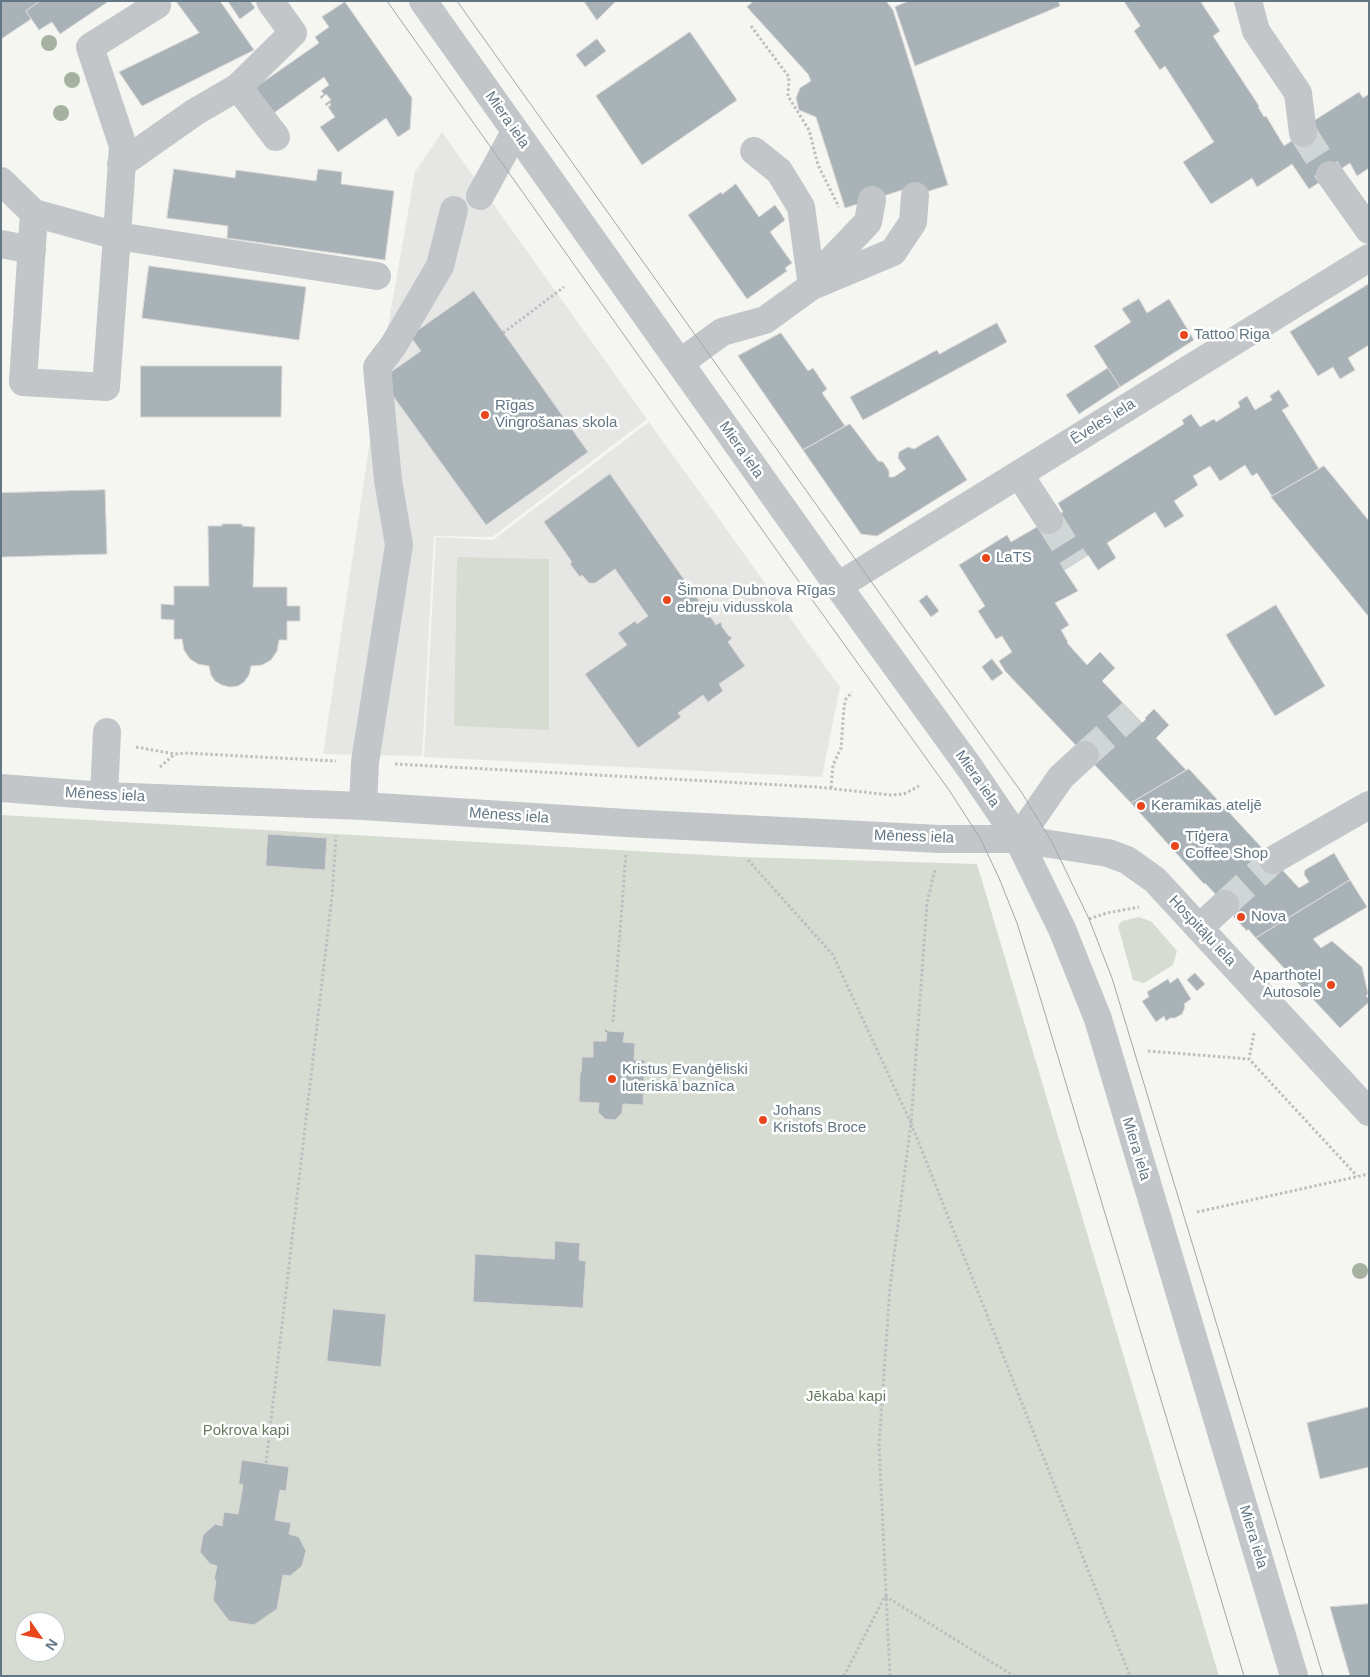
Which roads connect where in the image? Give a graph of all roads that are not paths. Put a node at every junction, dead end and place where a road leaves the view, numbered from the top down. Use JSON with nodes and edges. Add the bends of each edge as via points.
{"nodes":[{"id":1,"x":270,"y":1,"type":"edge"},
{"id":2,"x":423,"y":1,"type":"edge"},
{"id":3,"x":1248,"y":1,"type":"edge"},
{"id":4,"x":157,"y":5,"type":"dead end"},
{"id":5,"x":238,"y":87,"type":"junction"},
{"id":6,"x":515,"y":132,"type":"junction"},
{"id":7,"x":1303,"y":134,"type":"tunnel mouth"},
{"id":8,"x":276,"y":137,"type":"dead end"},
{"id":9,"x":754,"y":151,"type":"dead end"},
{"id":10,"x":122,"y":164,"type":"junction"},
{"id":11,"x":1330,"y":175,"type":"tunnel mouth"},
{"id":12,"x":1,"y":181,"type":"edge"},
{"id":13,"x":480,"y":196,"type":"dead end"},
{"id":14,"x":915,"y":196,"type":"dead end"},
{"id":15,"x":872,"y":200,"type":"dead end"},
{"id":16,"x":454,"y":210,"type":"dead end"},
{"id":17,"x":34,"y":213,"type":"junction"},
{"id":18,"x":1369,"y":230,"type":"edge"},
{"id":19,"x":117,"y":236,"type":"junction"},
{"id":20,"x":1,"y":244,"type":"edge"},
{"id":21,"x":32,"y":250,"type":"junction"},
{"id":22,"x":1369,"y":258,"type":"edge"},
{"id":23,"x":376,"y":276,"type":"dead end"},
{"id":24,"x":812,"y":286,"type":"junction"},
{"id":25,"x":680,"y":363,"type":"junction"},
{"id":26,"x":1019,"y":474,"type":"junction"},
{"id":27,"x":1049,"y":520,"type":"tunnel mouth"},
{"id":28,"x":838,"y":586,"type":"junction"},
{"id":29,"x":107,"y":738,"type":"road end"},
{"id":30,"x":1085,"y":755,"type":"tunnel mouth"},
{"id":31,"x":1,"y":788,"type":"edge"},
{"id":32,"x":104,"y":796,"type":"junction"},
{"id":33,"x":1369,"y":805,"type":"edge"},
{"id":34,"x":351,"y":806,"type":"junction"},
{"id":35,"x":1018,"y":839,"type":"junction"},
{"id":36,"x":1273,"y":860,"type":"tunnel mouth"},
{"id":37,"x":1225,"y":904,"type":"tunnel mouth"},
{"id":38,"x":1199,"y":928,"type":"junction"},
{"id":39,"x":1364,"y":1097,"type":"edge"},
{"id":40,"x":1294,"y":1676,"type":"edge"}],
"edges":[{"from":1,"to":5,"type":"street","via":[[292,33]]},
{"from":2,"to":6,"type":"street","name":"Miera iela"},
{"from":3,"to":7,"type":"street","via":[[1256,31],[1298,93]]},
{"from":4,"to":10,"type":"street","via":[[90,48],[123,146]]},
{"from":5,"to":8,"type":"street"},
{"from":5,"to":10,"type":"street","via":[[195,112]]},
{"from":6,"to":13,"type":"street"},
{"from":6,"to":25,"type":"street","name":"Miera iela"},
{"from":9,"to":24,"type":"street","via":[[779,171],[801,207]]},
{"from":10,"to":19,"type":"street"},
{"from":11,"to":18,"type":"street"},
{"from":12,"to":17,"type":"street"},
{"from":14,"to":24,"type":"street","via":[[913,222],[893,252]]},
{"from":15,"to":24,"type":"street","via":[[868,222],[824,268]]},
{"from":16,"to":34,"type":"street","via":[[440,266],[377,367],[388,480],[399,545],[365,762]]},
{"from":17,"to":19,"type":"street"},
{"from":17,"to":21,"type":"street"},
{"from":19,"to":21,"type":"street","via":[[106,387],[23,382]]},
{"from":19,"to":23,"type":"street"},
{"from":20,"to":21,"type":"street"},
{"from":22,"to":26,"type":"street","name":"Ēveles iela"},
{"from":24,"to":25,"type":"street","via":[[765,320],[722,332]]},
{"from":25,"to":28,"type":"street","name":"Miera iela"},
{"from":26,"to":27,"type":"street"},
{"from":26,"to":28,"type":"street","name":"Ēveles iela"},
{"from":28,"to":35,"type":"street","name":"Miera iela"},
{"from":29,"to":32,"type":"street"},
{"from":30,"to":35,"type":"street","via":[[1061,777]]},
{"from":31,"to":32,"type":"street","name":"Mēness iela"},
{"from":32,"to":34,"type":"street","name":"Mēness iela"},
{"from":33,"to":36,"type":"street"},
{"from":34,"to":35,"type":"street","name":"Mēness iela","via":[[939,839]]},
{"from":35,"to":38,"type":"street","name":"Hospitāļu iela","via":[[1108,853],[1127,860],[1155,880]]},
{"from":35,"to":40,"type":"street","name":"Miera iela","via":[[1062,929],[1098,1019]]},
{"from":37,"to":38,"type":"street"},
{"from":38,"to":39,"type":"street","name":"Hospitāļu iela"}]}
